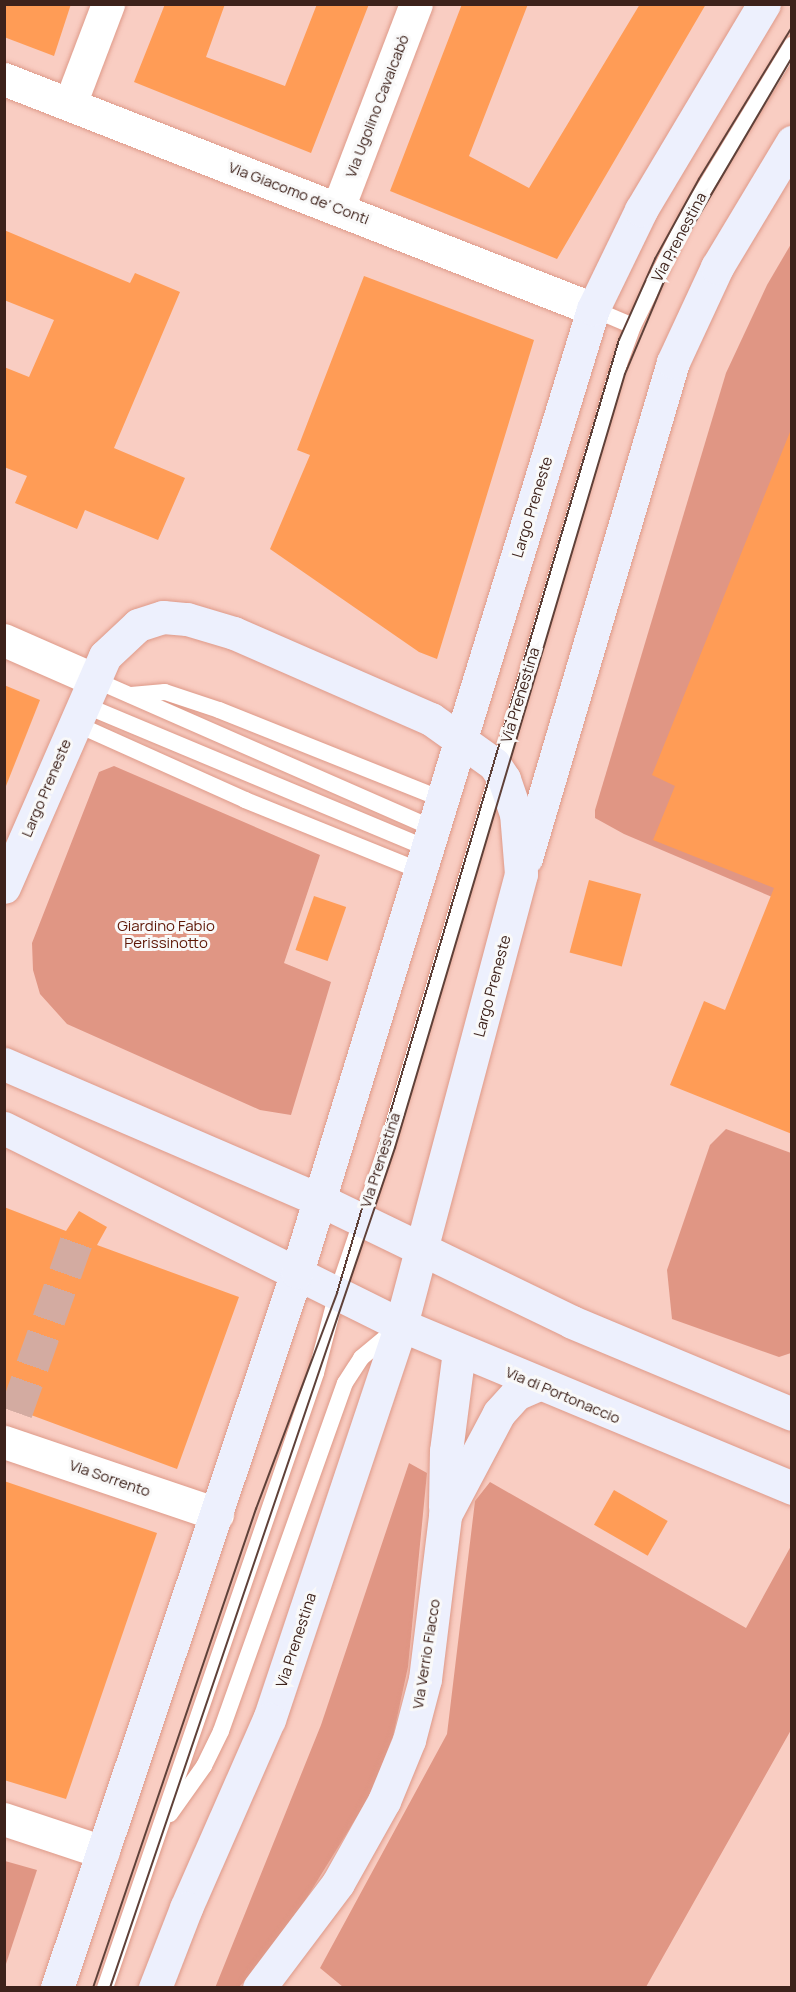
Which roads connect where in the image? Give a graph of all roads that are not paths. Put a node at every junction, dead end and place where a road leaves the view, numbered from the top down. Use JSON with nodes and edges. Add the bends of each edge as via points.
{"nodes":[{"id":1,"x":108,"y":4,"type":"edge"},
{"id":2,"x":416,"y":4,"type":"edge"},
{"id":3,"x":764,"y":4,"type":"edge"},
{"id":4,"x":792,"y":45,"type":"edge"},
{"id":5,"x":4,"y":79,"type":"edge"},
{"id":6,"x":70,"y":104,"type":"junction"},
{"id":7,"x":792,"y":142,"type":"edge"},
{"id":8,"x":338,"y":207,"type":"junction"},
{"id":9,"x":593,"y":309,"type":"junction"},
{"id":10,"x":633,"y":326,"type":"junction"},
{"id":11,"x":4,"y":640,"type":"edge"},
{"id":12,"x":130,"y":695,"type":"junction"},
{"id":13,"x":83,"y":702,"type":"junction"},
{"id":14,"x":461,"y":739,"type":"junction"},
{"id":15,"x":497,"y":770,"type":"junction"},
{"id":16,"x":430,"y":837,"type":"junction"},
{"id":17,"x":521,"y":874,"type":"junction"},
{"id":18,"x":4,"y":887,"type":"edge"},
{"id":19,"x":4,"y":1064,"type":"edge"},
{"id":20,"x":4,"y":1128,"type":"edge"},
{"id":21,"x":318,"y":1199,"type":"junction"},
{"id":22,"x":359,"y":1220,"type":"junction"},
{"id":23,"x":423,"y":1250,"type":"junction"},
{"id":24,"x":297,"y":1272,"type":"junction"},
{"id":25,"x":337,"y":1293,"type":"junction"},
{"id":26,"x":401,"y":1325,"type":"junction"},
{"id":27,"x":459,"y":1351,"type":"junction"},
{"id":28,"x":536,"y":1385,"type":"junction"},
{"id":29,"x":792,"y":1414,"type":"edge"},
{"id":30,"x":4,"y":1442,"type":"edge"},
{"id":31,"x":792,"y":1488,"type":"edge"},
{"id":32,"x":217,"y":1514,"type":"junction"},
{"id":33,"x":445,"y":1515,"type":"junction"},
{"id":34,"x":4,"y":1819,"type":"edge"},
{"id":35,"x":156,"y":1841,"type":"junction"},
{"id":36,"x":103,"y":1852,"type":"junction"},
{"id":37,"x":261,"y":1987,"type":"edge"},
{"id":38,"x":57,"y":1988,"type":"edge"},
{"id":39,"x":105,"y":1988,"type":"edge"},
{"id":40,"x":156,"y":1988,"type":"edge"}],
"edges":[{"from":1,"to":6,"type":"street"},
{"from":2,"to":8,"type":"street","name":"Via Ugolino Cavalcabò"},
{"from":3,"to":9,"type":"main road","via":[[641,210]]},
{"from":4,"to":10,"type":"lane","name":"Via Prenestina","via":[[687,217]]},
{"from":5,"to":6,"type":"street","name":"Via Giacomo de' Conti"},
{"from":6,"to":8,"type":"street","name":"Via Giacomo de' Conti"},
{"from":7,"to":17,"type":"main road","via":[[717,267],[673,362]]},
{"from":8,"to":9,"type":"street","name":"Via Giacomo de' Conti"},
{"from":9,"to":10,"type":"lane"},
{"from":9,"to":14,"type":"main road","name":"Largo Preneste"},
{"from":10,"to":15,"type":"lane","name":"Via Prenestina"},
{"from":11,"to":13,"type":"street"},
{"from":12,"to":13,"type":"lane"},
{"from":12,"to":16,"type":"lane"},
{"from":12,"to":16,"type":"lane","via":[[165,692],[219,710]]},
{"from":13,"to":14,"type":"main road","name":"Largo Preneste","via":[[105,656],[126,634],[151,620],[175,616],[291,655],[418,713]]},
{"from":13,"to":16,"type":"lane"},
{"from":13,"to":16,"type":"lane","name":"Largo Preneste"},
{"from":13,"to":18,"type":"main road","name":"Largo Preneste"},
{"from":14,"to":15,"type":"main road","name":"Largo Preneste"},
{"from":14,"to":16,"type":"main road","name":"Largo Preneste"},
{"from":15,"to":17,"type":"main road","name":"Largo Preneste","via":[[516,813]]},
{"from":15,"to":22,"type":"lane","name":"Via Prenestina","via":[[387,1145]]},
{"from":16,"to":21,"type":"main road","name":"Largo Preneste"},
{"from":17,"to":23,"type":"main road","name":"Largo Preneste"},
{"from":19,"to":21,"type":"main road"},
{"from":20,"to":24,"type":"main road"},
{"from":21,"to":22,"type":"main road"},
{"from":21,"to":24,"type":"main road","name":"Largo Preneste"},
{"from":22,"to":23,"type":"main road"},
{"from":22,"to":25,"type":"lane","name":"Via Prenestina"},
{"from":23,"to":26,"type":"main road","name":"Via Prenestina"},
{"from":23,"to":29,"type":"main road","via":[[572,1322]]},
{"from":24,"to":25,"type":"main road"},
{"from":24,"to":32,"type":"main road"},
{"from":25,"to":26,"type":"main road","name":"Via di Portonaccio"},
{"from":25,"to":35,"type":"lane","name":"Via Prenestina","via":[[315,1373]]},
{"from":26,"to":27,"type":"main road","name":"Via di Portonaccio"},
{"from":26,"to":35,"type":"lane","via":[[375,1343],[345,1383],[221,1731]]},
{"from":26,"to":40,"type":"main road","name":"Via Prenestina","via":[[273,1710]]},
{"from":27,"to":28,"type":"main road","name":"Via di Portonaccio"},
{"from":27,"to":33,"type":"main road","via":[[446,1451]]},
{"from":28,"to":31,"type":"main road","name":"Via di Portonaccio"},
{"from":28,"to":33,"type":"main road","name":"Via Verrio Flacco","via":[[516,1394],[499,1413]]},
{"from":30,"to":32,"type":"street","name":"Via Sorrento"},
{"from":32,"to":36,"type":"main road"},
{"from":33,"to":37,"type":"main road","name":"Via Verrio Flacco","via":[[424,1679],[401,1762],[372,1826],[338,1883]]},
{"from":34,"to":36,"type":"street"},
{"from":35,"to":39,"type":"lane"},
{"from":36,"to":38,"type":"main road"}]}
